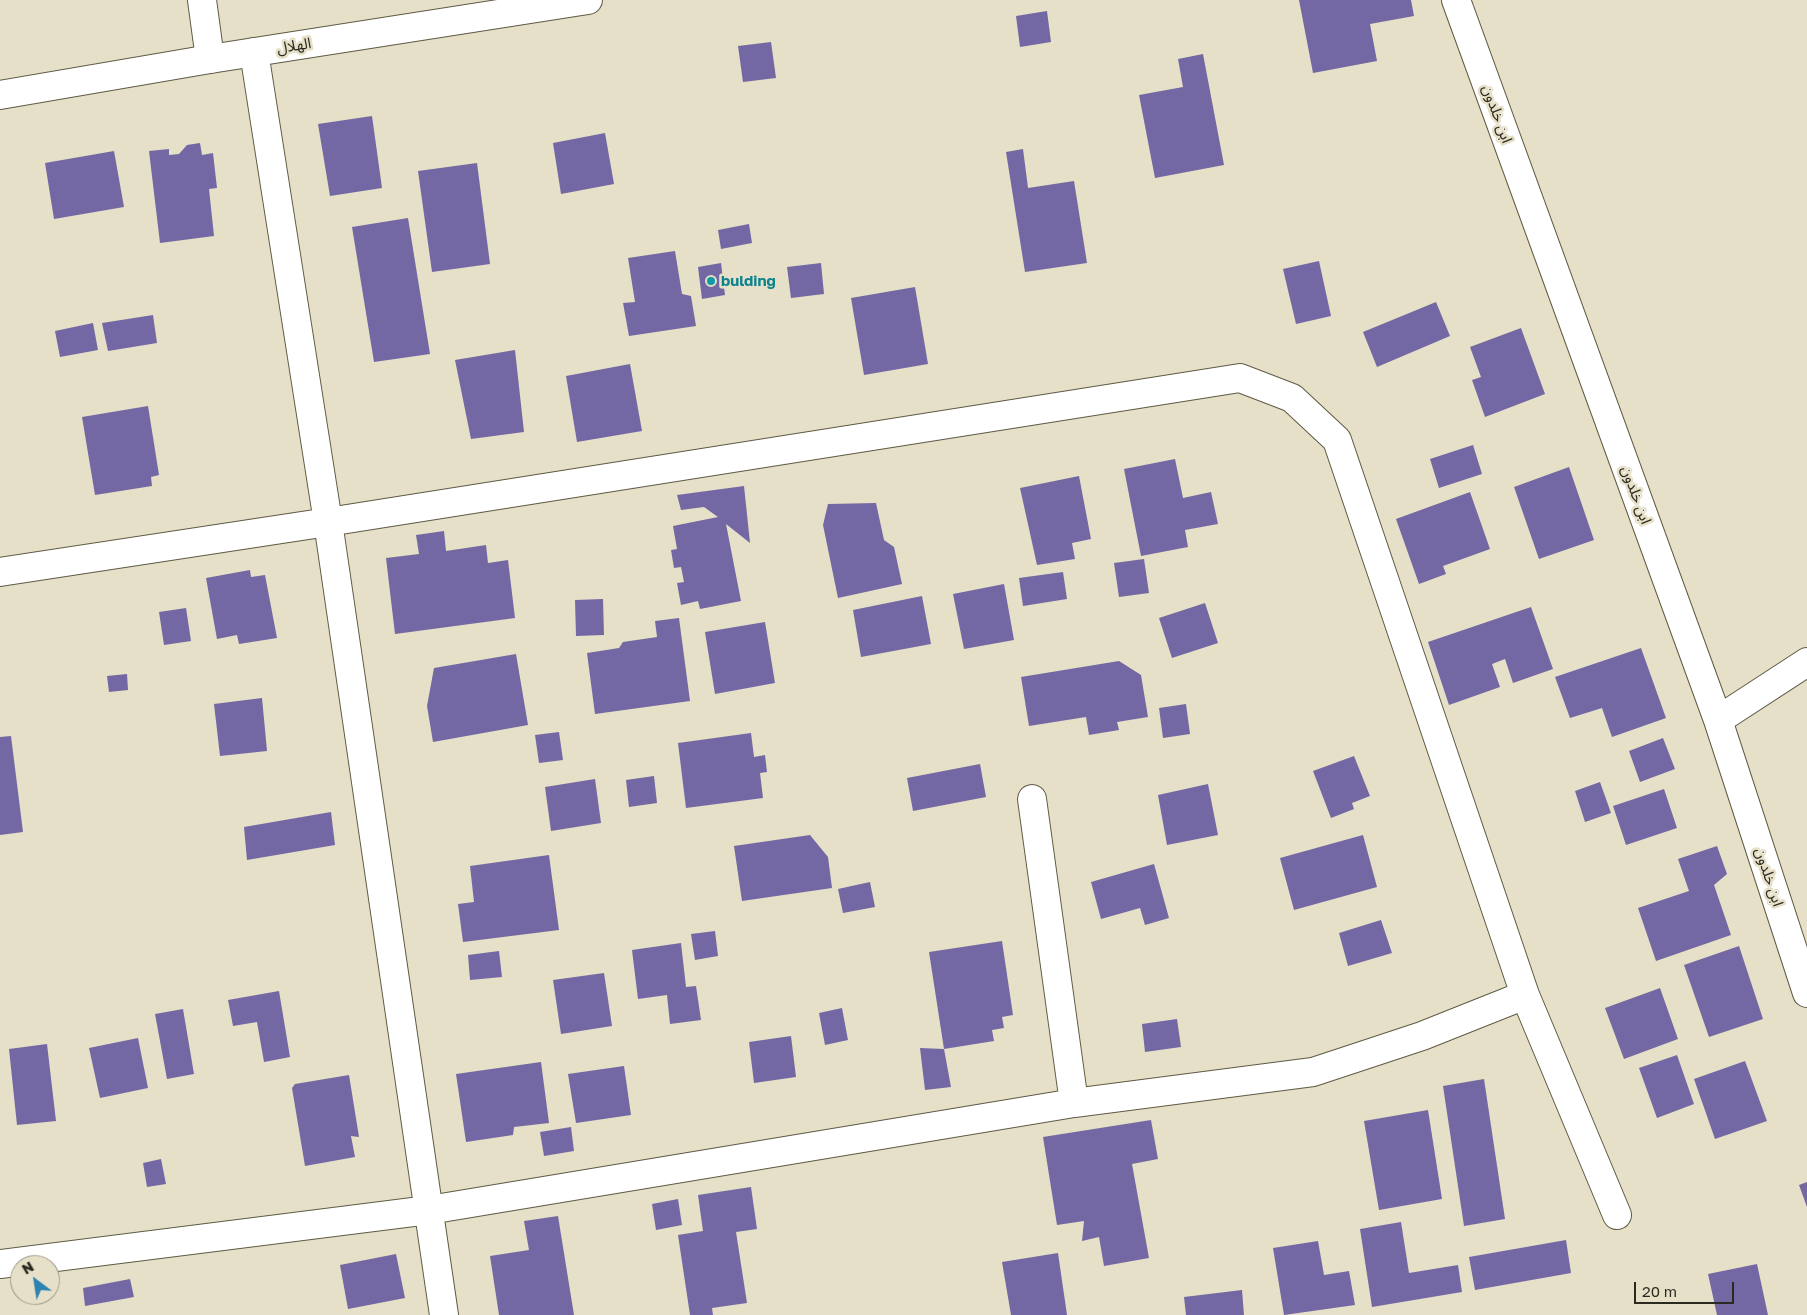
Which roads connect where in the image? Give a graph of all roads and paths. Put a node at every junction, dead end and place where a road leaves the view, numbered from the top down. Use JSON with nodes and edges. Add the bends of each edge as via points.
{"nodes":[{"id":1,"x":202,"y":0,"type":"edge"},
{"id":2,"x":588,"y":0,"type":"edge"},
{"id":3,"x":1456,"y":0,"type":"edge"},
{"id":4,"x":254,"y":52,"type":"junction"},
{"id":5,"x":210,"y":59,"type":"junction"},
{"id":6,"x":0,"y":95,"type":"edge"},
{"id":7,"x":328,"y":522,"type":"junction"},
{"id":8,"x":0,"y":572,"type":"edge"},
{"id":9,"x":1807,"y":662,"type":"edge"},
{"id":10,"x":1718,"y":720,"type":"junction"},
{"id":11,"x":1032,"y":799,"type":"dead end"},
{"id":12,"x":1807,"y":993,"type":"edge"},
{"id":13,"x":1525,"y":995,"type":"junction"},
{"id":14,"x":1074,"y":1103,"type":"junction"},
{"id":15,"x":429,"y":1210,"type":"junction"},
{"id":16,"x":1617,"y":1215,"type":"dead end"},
{"id":17,"x":0,"y":1264,"type":"edge"},
{"id":18,"x":444,"y":1315,"type":"edge"}],
"edges":[{"from":1,"to":5,"type":"street"},
{"from":2,"to":4,"type":"street","name":"الهلال"},
{"from":3,"to":10,"type":"street","name":"ابن خلدون"},
{"from":4,"to":5,"type":"street","name":"الهلال"},
{"from":4,"to":7,"type":"street"},
{"from":5,"to":6,"type":"street","name":"الهلال"},
{"from":7,"to":8,"type":"street"},
{"from":7,"to":13,"type":"street","via":[[1240,378],[1292,398],[1337,440]]},
{"from":7,"to":15,"type":"street"},
{"from":9,"to":10,"type":"street"},
{"from":10,"to":12,"type":"street","name":"ابن خلدون"},
{"from":11,"to":14,"type":"street"},
{"from":13,"to":14,"type":"street","via":[[1422,1036],[1314,1072]]},
{"from":13,"to":16,"type":"street"},
{"from":14,"to":15,"type":"street"},
{"from":15,"to":17,"type":"street"},
{"from":15,"to":18,"type":"street"}]}
